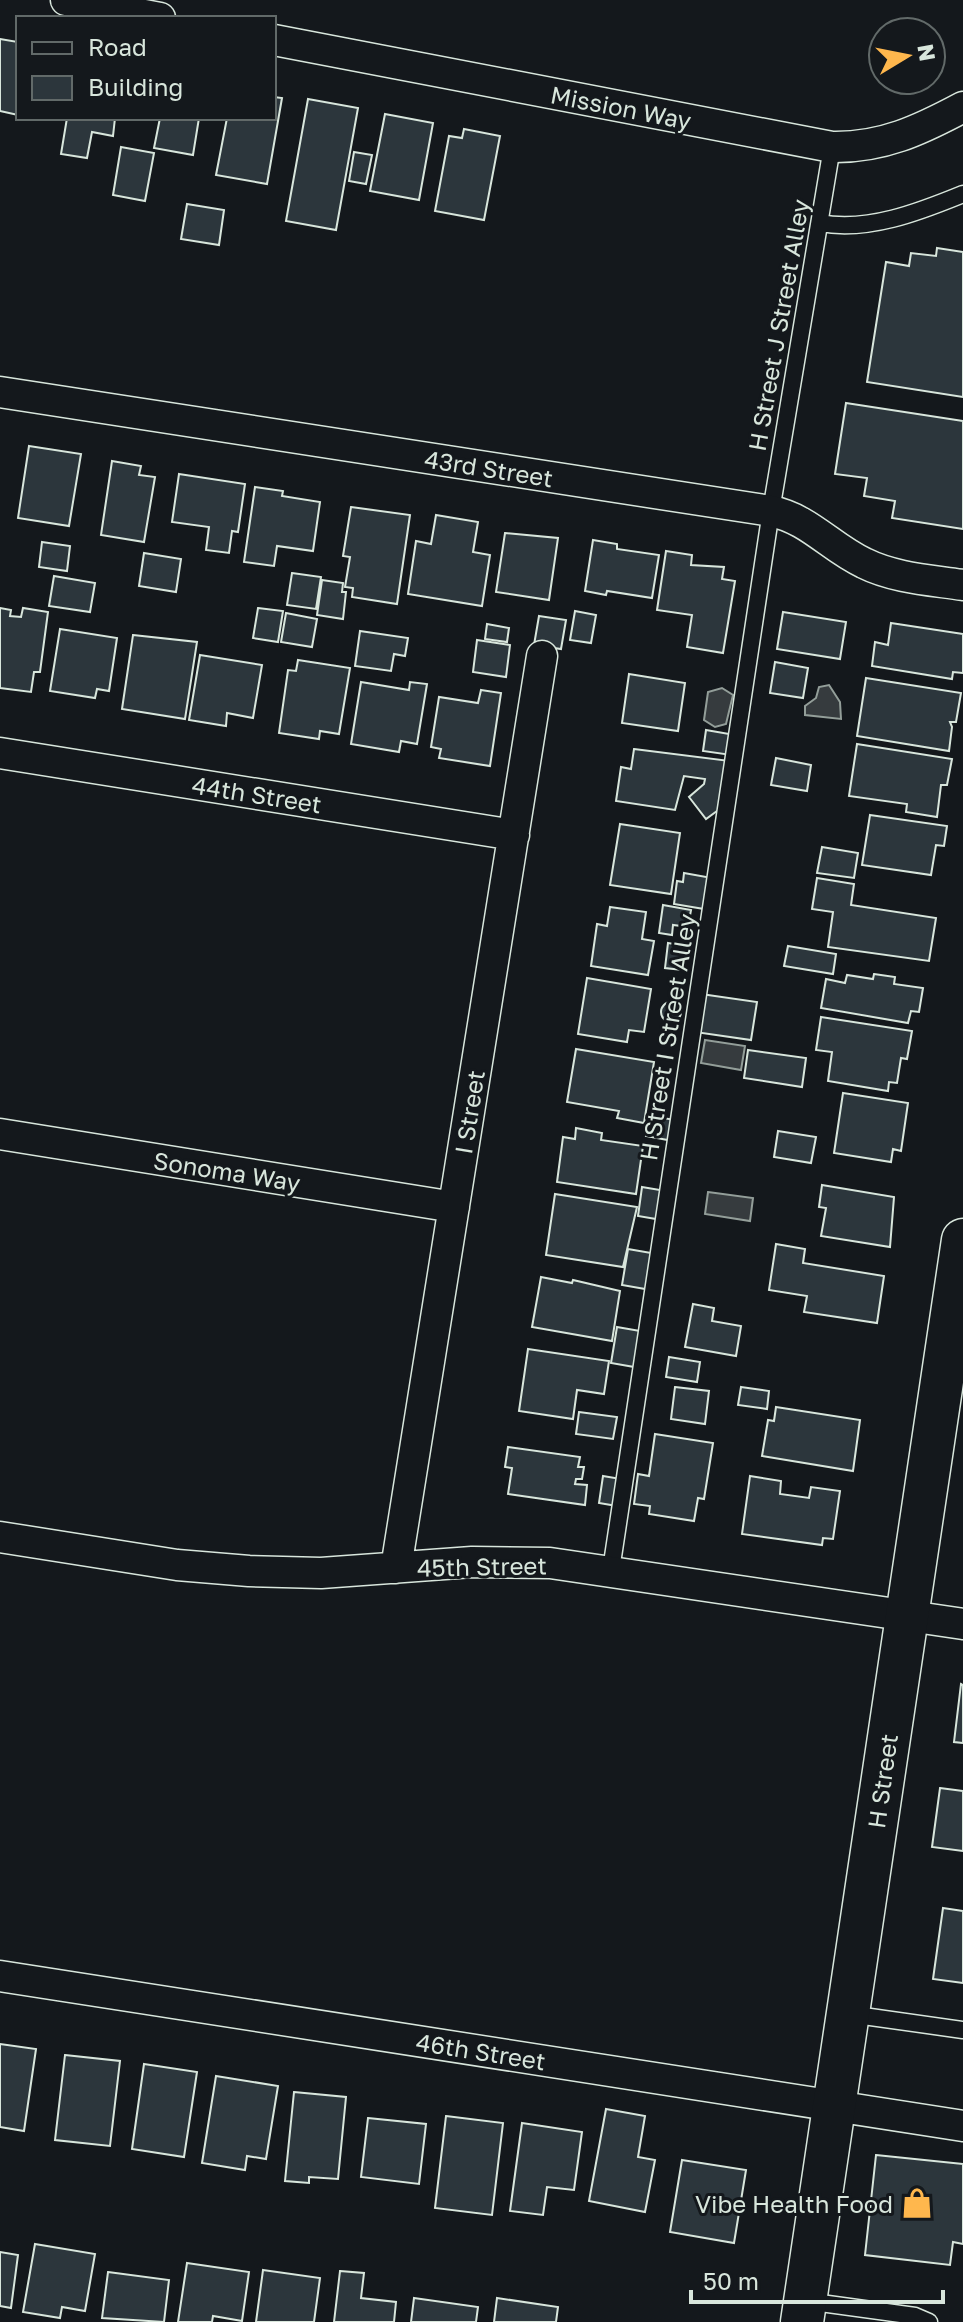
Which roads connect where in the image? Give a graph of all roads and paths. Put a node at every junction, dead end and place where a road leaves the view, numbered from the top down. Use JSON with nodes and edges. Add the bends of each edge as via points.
{"nodes":[{"id":1,"x":66,"y":0,"type":"edge"},
{"id":2,"x":150,"y":16,"type":"edge"},
{"id":3,"x":276,"y":40,"type":"edge"},
{"id":4,"x":963,"y":107,"type":"edge"},
{"id":5,"x":832,"y":147,"type":"junction"},
{"id":6,"x":963,"y":194,"type":"edge"},
{"id":7,"x":820,"y":223,"type":"junction"},
{"id":8,"x":0,"y":392,"type":"edge"},
{"id":9,"x":771,"y":511,"type":"junction"},
{"id":10,"x":963,"y":585,"type":"edge"},
{"id":11,"x":542,"y":656,"type":"dead end"},
{"id":12,"x":0,"y":753,"type":"edge"},
{"id":13,"x":514,"y":835,"type":"junction"},
{"id":14,"x":0,"y":1134,"type":"edge"},
{"id":15,"x":454,"y":1207,"type":"junction"},
{"id":16,"x":963,"y":1240,"type":"edge"},
{"id":17,"x":0,"y":1537,"type":"edge"},
{"id":18,"x":396,"y":1568,"type":"junction"},
{"id":19,"x":611,"y":1570,"type":"junction"},
{"id":20,"x":906,"y":1615,"type":"junction"},
{"id":21,"x":963,"y":1624,"type":"edge"},
{"id":22,"x":0,"y":1976,"type":"edge"},
{"id":23,"x":847,"y":2013,"type":"junction"},
{"id":24,"x":963,"y":2030,"type":"edge"},
{"id":25,"x":831,"y":2106,"type":"junction"},
{"id":26,"x":963,"y":2126,"type":"edge"},
{"id":27,"x":803,"y":2312,"type":"edge"},
{"id":28,"x":929,"y":2322,"type":"edge"}],
"edges":[{"from":1,"to":2,"type":"street"},
{"from":3,"to":5,"type":"street","name":"Mission Way"},
{"from":4,"to":5,"type":"street","name":"Mission Way","via":[[900,138]]},
{"from":5,"to":7,"type":"lane","name":"H Street J Street Alley"},
{"from":6,"to":7,"type":"lane","via":[[907,215],[853,225]]},
{"from":7,"to":9,"type":"lane","name":"H Street J Street Alley"},
{"from":8,"to":9,"type":"street","name":"43rd Street"},
{"from":9,"to":10,"type":"street","name":"43rd Street","via":[[796,518],[879,570]]},
{"from":9,"to":19,"type":"lane","name":"H Street I Street Alley"},
{"from":11,"to":13,"type":"street","name":"I Street"},
{"from":12,"to":13,"type":"street","name":"44th Street"},
{"from":13,"to":15,"type":"street","name":"I Street"},
{"from":14,"to":15,"type":"street","name":"Sonoma Way"},
{"from":15,"to":18,"type":"street","name":"I Street"},
{"from":16,"to":20,"type":"main road","name":"H Street"},
{"from":17,"to":18,"type":"street","name":"45th Street","via":[[249,1571]]},
{"from":18,"to":19,"type":"street","name":"45th Street","via":[[472,1562]]},
{"from":19,"to":20,"type":"street","name":"45th Street"},
{"from":20,"to":21,"type":"street","name":"45th Street"},
{"from":20,"to":23,"type":"main road","name":"H Street"},
{"from":22,"to":25,"type":"street","name":"46th Street"},
{"from":23,"to":24,"type":"lane"},
{"from":23,"to":25,"type":"main road","name":"H Street"},
{"from":25,"to":26,"type":"street","name":"46th Street"},
{"from":25,"to":27,"type":"main road","name":"H Street"},
{"from":27,"to":28,"type":"lane","via":[[915,2316]]}]}
